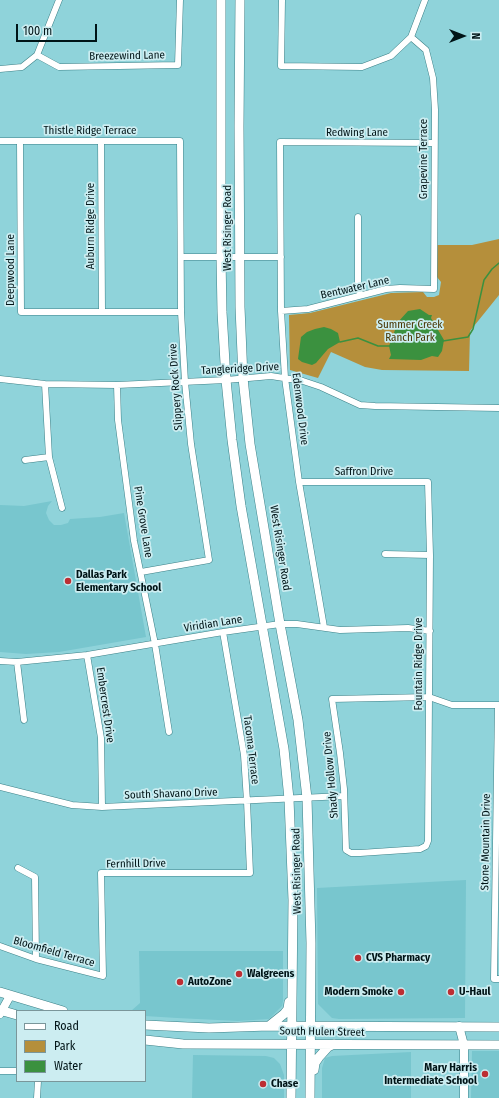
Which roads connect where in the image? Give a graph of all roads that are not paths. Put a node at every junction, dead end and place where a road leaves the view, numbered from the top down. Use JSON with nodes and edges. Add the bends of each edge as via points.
{"nodes":[{"id":1,"x":59,"y":0,"type":"edge"},
{"id":2,"x":180,"y":0,"type":"edge"},
{"id":3,"x":221,"y":0,"type":"edge"},
{"id":4,"x":240,"y":0,"type":"edge"},
{"id":5,"x":282,"y":0,"type":"edge"},
{"id":6,"x":425,"y":0,"type":"edge"},
{"id":7,"x":411,"y":37,"type":"junction"},
{"id":8,"x":37,"y":55,"type":"junction"},
{"id":9,"x":0,"y":69,"type":"edge"},
{"id":10,"x":220,"y":126,"type":"junction"},
{"id":11,"x":238,"y":126,"type":"junction"},
{"id":12,"x":0,"y":141,"type":"edge"},
{"id":13,"x":20,"y":141,"type":"junction"},
{"id":14,"x":101,"y":141,"type":"junction"},
{"id":15,"x":180,"y":141,"type":"joint"},
{"id":16,"x":280,"y":142,"type":"joint"},
{"id":17,"x":434,"y":143,"type":"junction"},
{"id":18,"x":358,"y":217,"type":"dead end"},
{"id":19,"x":181,"y":257,"type":"junction"},
{"id":20,"x":221,"y":257,"type":"junction"},
{"id":21,"x":240,"y":257,"type":"junction"},
{"id":22,"x":281,"y":257,"type":"junction"},
{"id":23,"x":434,"y":289,"type":"joint"},
{"id":24,"x":360,"y":295,"type":"junction"},
{"id":25,"x":102,"y":311,"type":"junction"},
{"id":26,"x":281,"y":311,"type":"junction"},
{"id":27,"x":181,"y":312,"type":"junction"},
{"id":28,"x":243,"y":378,"type":"junction"},
{"id":29,"x":286,"y":378,"type":"junction"},
{"id":30,"x":0,"y":379,"type":"edge"},
{"id":31,"x":226,"y":380,"type":"junction"},
{"id":32,"x":185,"y":382,"type":"junction"},
{"id":33,"x":45,"y":384,"type":"junction"},
{"id":34,"x":117,"y":385,"type":"junction"},
{"id":35,"x":499,"y":408,"type":"edge"},
{"id":36,"x":48,"y":456,"type":"junction"},
{"id":37,"x":25,"y":460,"type":"dead end"},
{"id":38,"x":300,"y":482,"type":"junction"},
{"id":39,"x":428,"y":482,"type":"joint"},
{"id":40,"x":62,"y":508,"type":"dead end"},
{"id":41,"x":385,"y":554,"type":"dead end"},
{"id":42,"x":430,"y":555,"type":"junction"},
{"id":43,"x":141,"y":572,"type":"junction"},
{"id":44,"x":280,"y":624,"type":"junction"},
{"id":45,"x":262,"y":626,"type":"junction"},
{"id":46,"x":324,"y":627,"type":"junction"},
{"id":47,"x":430,"y":631,"type":"junction"},
{"id":48,"x":223,"y":632,"type":"junction"},
{"id":49,"x":155,"y":644,"type":"junction"},
{"id":50,"x":87,"y":655,"type":"junction"},
{"id":51,"x":0,"y":661,"type":"edge"},
{"id":52,"x":17,"y":662,"type":"junction"},
{"id":53,"x":430,"y":697,"type":"junction"},
{"id":54,"x":498,"y":705,"type":"edge"},
{"id":55,"x":24,"y":720,"type":"dead end"},
{"id":56,"x":169,"y":732,"type":"dead end"},
{"id":57,"x":0,"y":787,"type":"edge"},
{"id":58,"x":344,"y":796,"type":"junction"},
{"id":59,"x":307,"y":798,"type":"junction"},
{"id":60,"x":290,"y":799,"type":"junction"},
{"id":61,"x":247,"y":801,"type":"junction"},
{"id":62,"x":102,"y":807,"type":"junction"},
{"id":63,"x":346,"y":850,"type":"joint"},
{"id":64,"x":18,"y":868,"type":"dead end"},
{"id":65,"x":250,"y":873,"type":"joint"},
{"id":66,"x":310,"y":899,"type":"junction"},
{"id":67,"x":293,"y":900,"type":"junction"},
{"id":68,"x":0,"y":946,"type":"edge"},
{"id":69,"x":36,"y":959,"type":"junction"},
{"id":70,"x":103,"y":976,"type":"joint"},
{"id":71,"x":497,"y":979,"type":"edge"},
{"id":72,"x":292,"y":980,"type":"junction"},
{"id":73,"x":0,"y":992,"type":"edge"},
{"id":74,"x":10,"y":996,"type":"junction"},
{"id":75,"x":59,"y":1010,"type":"edge"},
{"id":76,"x":1,"y":1012,"type":"edge"},
{"id":77,"x":16,"y":1015,"type":"edge"},
{"id":78,"x":147,"y":1025,"type":"edge"},
{"id":79,"x":269,"y":1026,"type":"junction"},
{"id":80,"x":292,"y":1026,"type":"junction"},
{"id":81,"x":311,"y":1026,"type":"junction"},
{"id":82,"x":459,"y":1026,"type":"junction"},
{"id":83,"x":499,"y":1026,"type":"edge"},
{"id":84,"x":147,"y":1040,"type":"edge"},
{"id":85,"x":292,"y":1043,"type":"junction"},
{"id":86,"x":311,"y":1044,"type":"junction"},
{"id":87,"x":334,"y":1044,"type":"junction"},
{"id":88,"x":464,"y":1045,"type":"junction"},
{"id":89,"x":499,"y":1045,"type":"edge"},
{"id":90,"x":0,"y":1071,"type":"edge"},
{"id":91,"x":16,"y":1071,"type":"edge"},
{"id":92,"x":38,"y":1082,"type":"edge"},
{"id":93,"x":310,"y":1094,"type":"edge"},
{"id":94,"x":37,"y":1098,"type":"edge"},
{"id":95,"x":291,"y":1098,"type":"edge"},
{"id":96,"x":464,"y":1098,"type":"edge"}],
"edges":[{"from":1,"to":8,"type":"street"},
{"from":2,"to":8,"type":"street","name":"Breezewind Lane","via":[[178,65],[60,67]]},
{"from":3,"to":10,"type":"main road","name":"West Risinger Road"},
{"from":4,"to":11,"type":"main road","name":"West Risinger Road"},
{"from":5,"to":7,"type":"street","via":[[281,66],[362,67],[391,56]]},
{"from":6,"to":7,"type":"street"},
{"from":7,"to":17,"type":"street","name":"Grapevine Terrace","via":[[426,50],[433,78]]},
{"from":8,"to":9,"type":"street","via":[[22,67]]},
{"from":10,"to":11,"type":"main road"},
{"from":10,"to":20,"type":"main road","name":"West Risinger Road"},
{"from":11,"to":21,"type":"main road","name":"West Risinger Road"},
{"from":12,"to":13,"type":"street","name":"Thistle Ridge Terrace"},
{"from":13,"to":14,"type":"street","name":"Thistle Ridge Terrace"},
{"from":13,"to":25,"type":"street","name":"Deepwood Lane","via":[[21,312]]},
{"from":14,"to":15,"type":"street","name":"Thistle Ridge Terrace"},
{"from":14,"to":25,"type":"street","name":"Auburn Ridge Drive"},
{"from":15,"to":19,"type":"street","name":"Slippery Rock Drive"},
{"from":16,"to":17,"type":"street","name":"Redwing Lane"},
{"from":16,"to":22,"type":"street","name":"Edenwood Drive"},
{"from":17,"to":23,"type":"street","name":"Grapevine Terrace"},
{"from":18,"to":24,"type":"street"},
{"from":19,"to":20,"type":"street"},
{"from":19,"to":27,"type":"street","name":"Slippery Rock Drive"},
{"from":20,"to":21,"type":"street"},
{"from":20,"to":31,"type":"main road","name":"West Risinger Road"},
{"from":21,"to":22,"type":"street"},
{"from":21,"to":28,"type":"main road","name":"West Risinger Road"},
{"from":22,"to":26,"type":"street","name":"Edenwood Drive"},
{"from":23,"to":24,"type":"street","name":"Bentwater Lane","via":[[386,289]]},
{"from":24,"to":26,"type":"street","name":"Bentwater Lane","via":[[308,309]]},
{"from":25,"to":27,"type":"street","name":"Deepwood Lane"},
{"from":26,"to":29,"type":"street","name":"Edenwood Drive"},
{"from":27,"to":32,"type":"street","name":"Slippery Rock Drive"},
{"from":28,"to":29,"type":"street","name":"Tangleridge Drive"},
{"from":28,"to":31,"type":"street","name":"Tangleridge Drive"},
{"from":28,"to":44,"type":"main road","name":"West Risinger Road","via":[[250,444]]},
{"from":29,"to":35,"type":"street","name":"Tangleridge Drive","via":[[321,387],[360,405]]},
{"from":29,"to":38,"type":"street","name":"Edenwood Drive"},
{"from":30,"to":33,"type":"street","name":"Tangleridge Drive"},
{"from":31,"to":32,"type":"street","name":"Tangleridge Drive"},
{"from":31,"to":45,"type":"main road","name":"West Risinger Road","via":[[236,469]]},
{"from":32,"to":34,"type":"street","name":"Tangleridge Drive"},
{"from":32,"to":43,"type":"street","name":"Slippery Rock Drive","via":[[191,444],[209,560]]},
{"from":33,"to":34,"type":"street","name":"Tangleridge Drive"},
{"from":33,"to":36,"type":"street"},
{"from":34,"to":43,"type":"street","name":"Pine Grove Lane","via":[[118,420],[134,540]]},
{"from":36,"to":37,"type":"street"},
{"from":36,"to":40,"type":"street"},
{"from":38,"to":39,"type":"street","name":"Saffron Drive"},
{"from":38,"to":46,"type":"street","name":"Edenwood Drive"},
{"from":39,"to":42,"type":"street","name":"Fountain Ridge Drive"},
{"from":41,"to":42,"type":"street"},
{"from":42,"to":47,"type":"street","name":"Fountain Ridge Drive"},
{"from":43,"to":49,"type":"street","name":"Pine Grove Lane"},
{"from":44,"to":45,"type":"street","name":"Viridian Lane"},
{"from":44,"to":46,"type":"street","name":"Viridian Lane"},
{"from":44,"to":59,"type":"main road","name":"West Risinger Road","via":[[298,720]]},
{"from":45,"to":48,"type":"street","name":"Viridian Lane"},
{"from":45,"to":60,"type":"main road","name":"West Risinger Road","via":[[284,749]]},
{"from":46,"to":47,"type":"street","name":"Viridian Lane","via":[[340,630],[408,628]]},
{"from":47,"to":53,"type":"street","name":"Fountain Ridge Drive"},
{"from":48,"to":49,"type":"street","name":"Viridian Lane"},
{"from":48,"to":61,"type":"street","name":"Tacoma Terrace","via":[[244,755]]},
{"from":49,"to":50,"type":"street","name":"Viridian Lane"},
{"from":49,"to":56,"type":"street","name":"Pine Grove Lane"},
{"from":50,"to":52,"type":"street","name":"Viridian Lane"},
{"from":50,"to":62,"type":"street","name":"Embercrest Drive","via":[[101,738]]},
{"from":51,"to":52,"type":"street","name":"Viridian Lane"},
{"from":52,"to":55,"type":"street"},
{"from":53,"to":54,"type":"street","via":[[452,705]]},
{"from":53,"to":58,"type":"street","name":"Shady Hollow Drive","via":[[332,699]]},
{"from":53,"to":63,"type":"street","name":"Fountain Ridge Drive","via":[[426,846],[420,849],[360,854]]},
{"from":54,"to":71,"type":"street","name":"Stone Mountain Drive"},
{"from":57,"to":62,"type":"street","name":"South Shavano Drive","via":[[72,804]]},
{"from":58,"to":59,"type":"street","name":"South Shavano Drive"},
{"from":58,"to":63,"type":"street","name":"Shady Hollow Drive"},
{"from":59,"to":60,"type":"street","name":"South Shavano Drive"},
{"from":59,"to":66,"type":"main road","name":"West Risinger Road"},
{"from":60,"to":61,"type":"street","name":"South Shavano Drive"},
{"from":60,"to":67,"type":"main road","name":"West Risinger Road"},
{"from":61,"to":62,"type":"street","name":"South Shavano Drive"},
{"from":61,"to":65,"type":"street","name":"Tacoma Terrace"},
{"from":64,"to":69,"type":"street","via":[[35,877]]},
{"from":65,"to":70,"type":"street","name":"Fernhill Drive","via":[[101,873]]},
{"from":66,"to":67,"type":"main road"},
{"from":66,"to":81,"type":"main road","name":"West Risinger Road"},
{"from":67,"to":72,"type":"main road","name":"West Risinger Road"},
{"from":68,"to":69,"type":"street","name":"Bloomfield Terrace"},
{"from":69,"to":70,"type":"street","name":"Bloomfield Terrace"},
{"from":72,"to":79,"type":"main road","via":[[288,1009]]},
{"from":72,"to":80,"type":"main road","name":"West Risinger Road"},
{"from":73,"to":74,"type":"main road"},
{"from":74,"to":75,"type":"main road"},
{"from":74,"to":76,"type":"street"},
{"from":76,"to":77,"type":"main road"},
{"from":78,"to":79,"type":"main road","name":"South Hulen Street","via":[[208,1028]]},
{"from":78,"to":84,"type":"main road"},
{"from":79,"to":80,"type":"main road","name":"South Hulen Street"},
{"from":80,"to":81,"type":"main road","name":"South Hulen Street"},
{"from":80,"to":85,"type":"main road","name":"West Risinger Road"},
{"from":81,"to":82,"type":"main road","name":"South Hulen Street"},
{"from":81,"to":86,"type":"main road","name":"West Risinger Road"},
{"from":82,"to":83,"type":"main road","name":"South Hulen Street"},
{"from":82,"to":88,"type":"street"},
{"from":84,"to":85,"type":"main road","name":"South Hulen Street","via":[[183,1044]]},
{"from":85,"to":86,"type":"main road","name":"South Hulen Street"},
{"from":85,"to":95,"type":"main road","name":"West Risinger Road"},
{"from":86,"to":87,"type":"main road","name":"South Hulen Street"},
{"from":86,"to":93,"type":"main road","name":"West Risinger Road"},
{"from":87,"to":88,"type":"main road","name":"South Hulen Street"},
{"from":87,"to":93,"type":"main road","via":[[315,1063]]},
{"from":88,"to":89,"type":"main road","name":"South Hulen Street"},
{"from":88,"to":96,"type":"street"},
{"from":90,"to":91,"type":"street"},
{"from":92,"to":94,"type":"street"}]}
